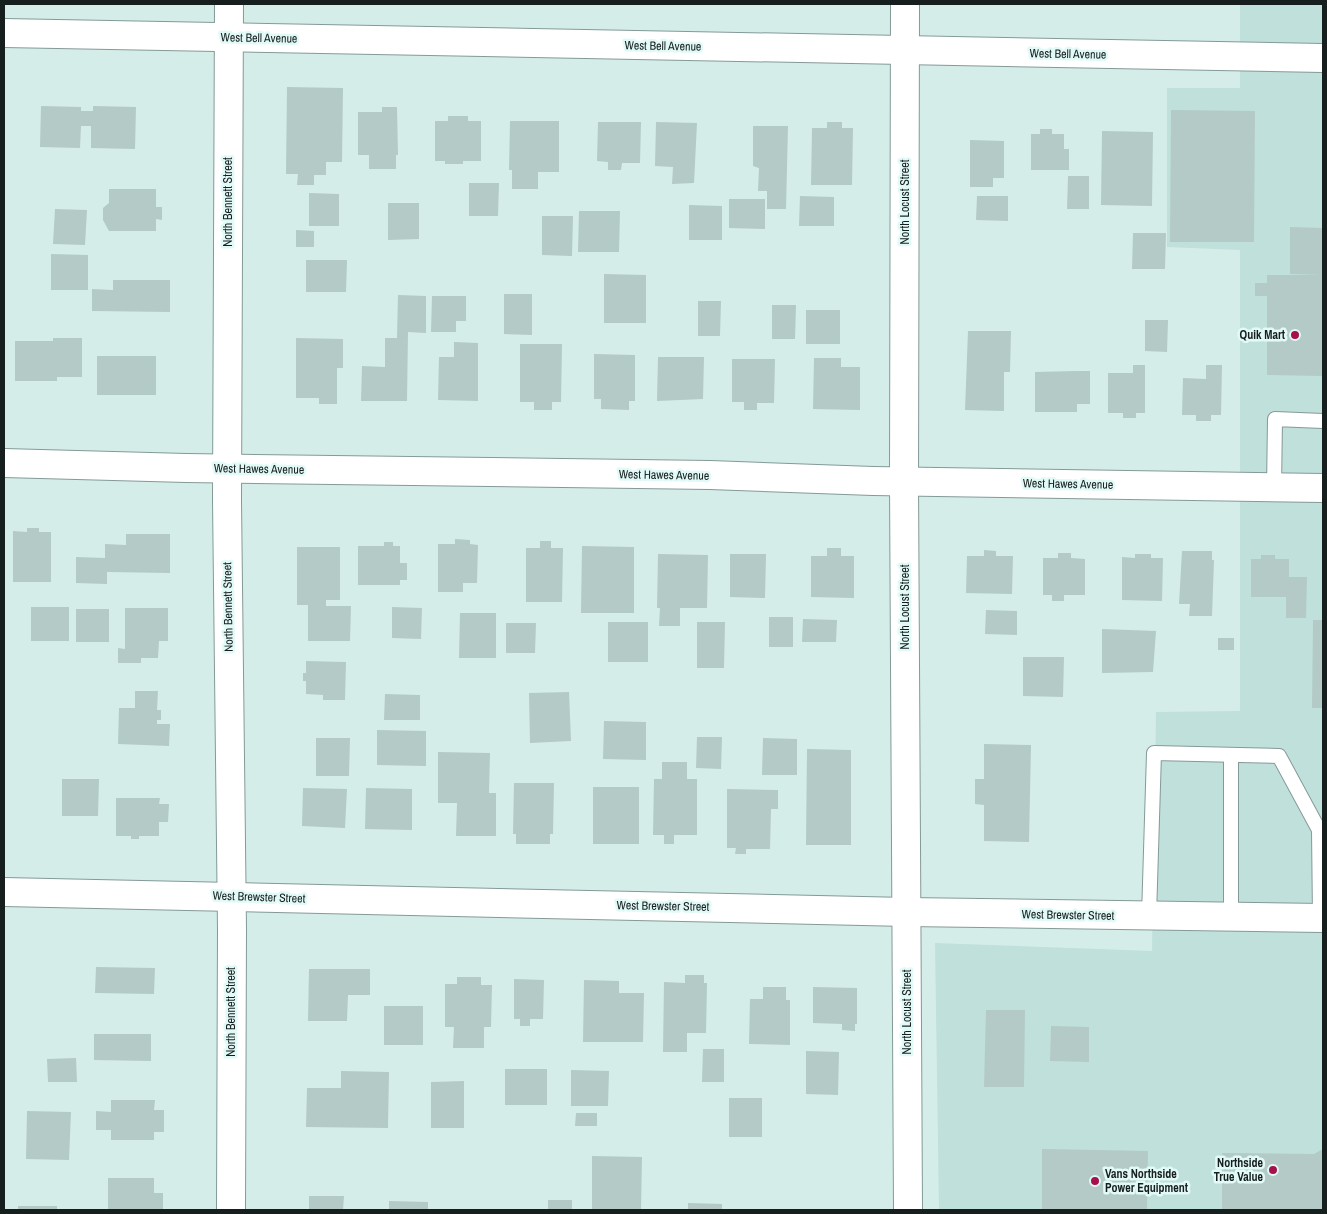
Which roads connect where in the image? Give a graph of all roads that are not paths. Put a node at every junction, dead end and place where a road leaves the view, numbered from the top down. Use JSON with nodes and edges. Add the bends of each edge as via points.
{"nodes":[{"id":1,"x":229,"y":4,"type":"edge"},
{"id":2,"x":905,"y":4,"type":"edge"},
{"id":3,"x":4,"y":33,"type":"edge"},
{"id":4,"x":228,"y":37,"type":"junction"},
{"id":5,"x":906,"y":51,"type":"junction"},
{"id":6,"x":1323,"y":58,"type":"edge"},
{"id":7,"x":1323,"y":421,"type":"edge"},
{"id":8,"x":4,"y":463,"type":"edge"},
{"id":9,"x":228,"y":469,"type":"junction"},
{"id":10,"x":904,"y":482,"type":"junction"},
{"id":11,"x":1274,"y":488,"type":"junction"},
{"id":12,"x":1323,"y":488,"type":"edge"},
{"id":13,"x":1231,"y":755,"type":"junction"},
{"id":14,"x":4,"y":892,"type":"edge"},
{"id":15,"x":231,"y":896,"type":"junction"},
{"id":16,"x":907,"y":912,"type":"junction"},
{"id":17,"x":1149,"y":916,"type":"junction"},
{"id":18,"x":1230,"y":917,"type":"junction"},
{"id":19,"x":1321,"y":918,"type":"edge"},
{"id":20,"x":231,"y":1210,"type":"edge"},
{"id":21,"x":908,"y":1210,"type":"edge"}],
"edges":[{"from":1,"to":4,"type":"street","name":"North Bennett Street"},
{"from":2,"to":5,"type":"street","name":"North Locust Street"},
{"from":3,"to":4,"type":"street","name":"West Bell Avenue"},
{"from":4,"to":5,"type":"street","name":"West Bell Avenue"},
{"from":4,"to":9,"type":"street","name":"North Bennett Street"},
{"from":5,"to":6,"type":"street","name":"West Bell Avenue"},
{"from":5,"to":10,"type":"street","name":"North Locust Street"},
{"from":7,"to":11,"type":"lane","via":[[1275,420]]},
{"from":8,"to":9,"type":"street","name":"West Hawes Avenue"},
{"from":9,"to":10,"type":"street","name":"West Hawes Avenue","via":[[710,475]]},
{"from":9,"to":15,"type":"street","name":"North Bennett Street"},
{"from":10,"to":11,"type":"street","name":"West Hawes Avenue"},
{"from":10,"to":16,"type":"street","name":"North Locust Street"},
{"from":11,"to":12,"type":"street","name":"West Hawes Avenue"},
{"from":13,"to":17,"type":"lane","via":[[1154,753]]},
{"from":13,"to":18,"type":"lane"},
{"from":13,"to":19,"type":"lane","via":[[1279,756],[1319,830]]},
{"from":14,"to":15,"type":"street","name":"West Brewster Street"},
{"from":15,"to":16,"type":"street","name":"West Brewster Street"},
{"from":15,"to":20,"type":"street","name":"North Bennett Street"},
{"from":16,"to":17,"type":"street","name":"West Brewster Street"},
{"from":16,"to":21,"type":"street","name":"North Locust Street"},
{"from":17,"to":18,"type":"street","name":"West Brewster Street"},
{"from":18,"to":19,"type":"street","name":"West Brewster Street"}]}
